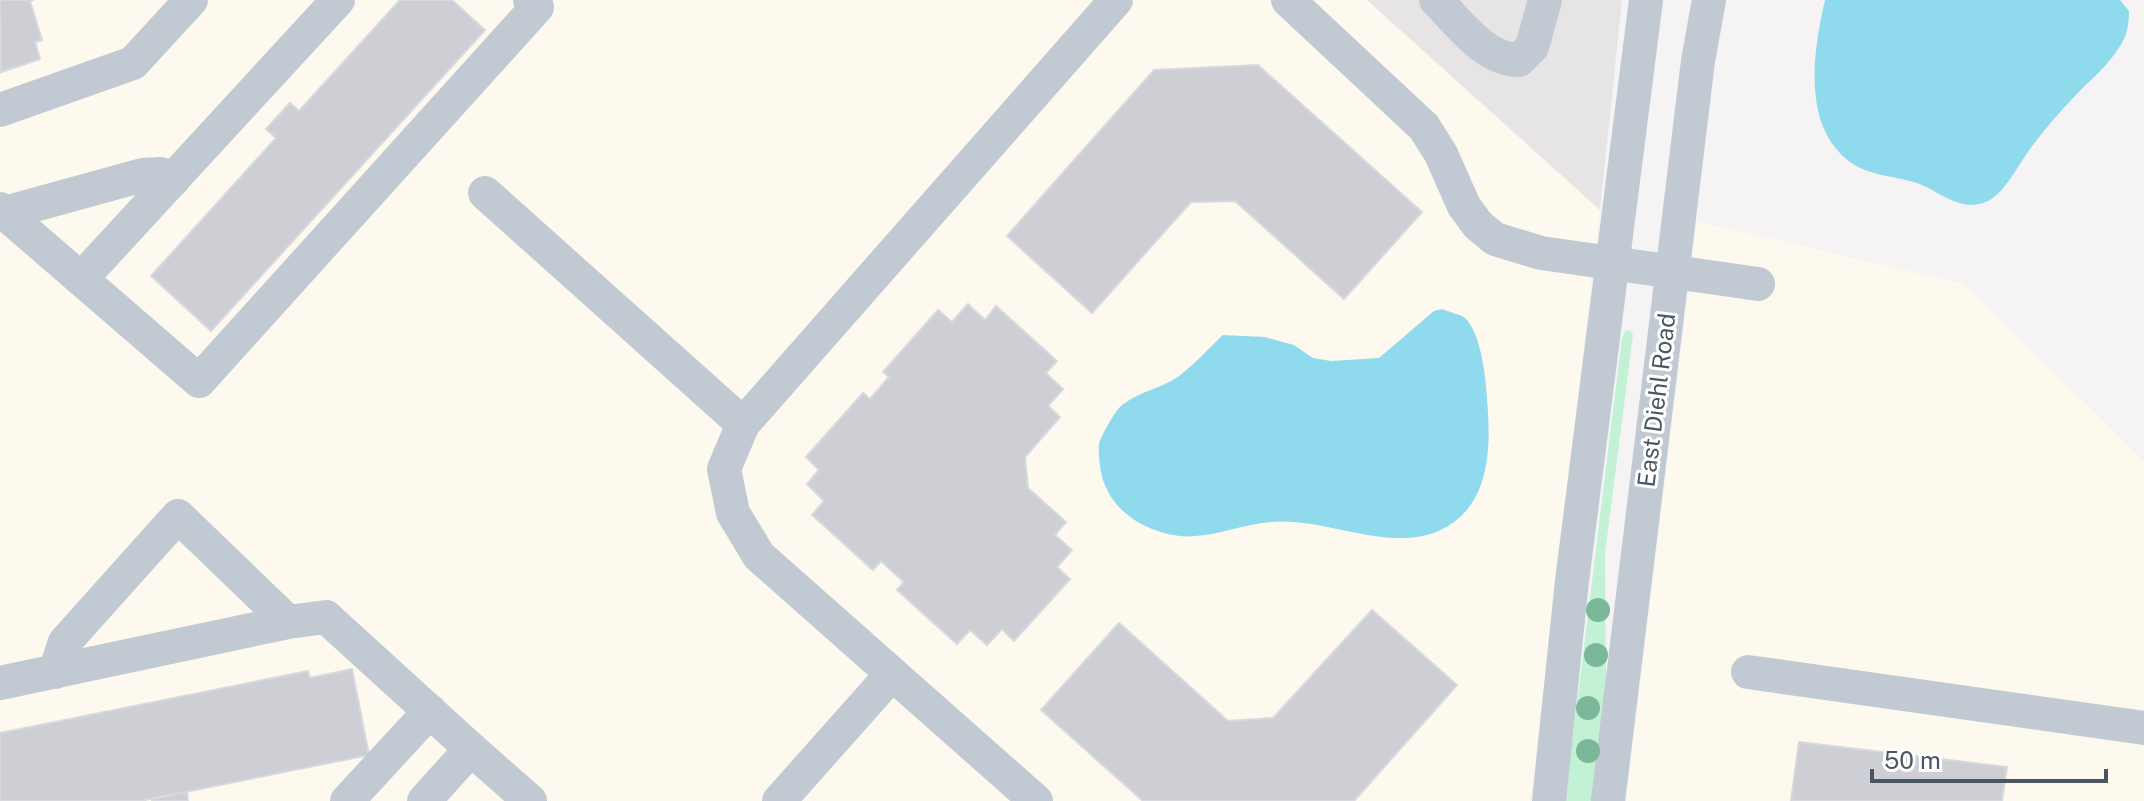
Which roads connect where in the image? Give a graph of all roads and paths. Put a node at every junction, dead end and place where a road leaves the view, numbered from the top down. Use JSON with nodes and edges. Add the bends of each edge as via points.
{"nodes":[{"id":1,"x":191,"y":0,"type":"edge"},
{"id":2,"x":338,"y":0,"type":"edge"},
{"id":3,"x":530,"y":0,"type":"edge"},
{"id":4,"x":1116,"y":0,"type":"edge"},
{"id":5,"x":1288,"y":0,"type":"edge"},
{"id":6,"x":1436,"y":0,"type":"edge"},
{"id":7,"x":1646,"y":0,"type":"edge"},
{"id":8,"x":1709,"y":0,"type":"edge"},
{"id":9,"x":1538,"y":4,"type":"edge"},
{"id":10,"x":0,"y":110,"type":"edge"},
{"id":11,"x":173,"y":180,"type":"junction"},
{"id":12,"x":485,"y":193,"type":"dead end"},
{"id":13,"x":2,"y":211,"type":"edge"},
{"id":14,"x":1611,"y":263,"type":"junction"},
{"id":15,"x":1672,"y":271,"type":"junction"},
{"id":16,"x":81,"y":279,"type":"junction"},
{"id":17,"x":1758,"y":284,"type":"dead end"},
{"id":18,"x":743,"y":424,"type":"junction"},
{"id":19,"x":288,"y":622,"type":"junction"},
{"id":20,"x":55,"y":672,"type":"junction"},
{"id":21,"x":1748,"y":672,"type":"dead end"},
{"id":22,"x":892,"y":674,"type":"junction"},
{"id":23,"x":0,"y":683,"type":"edge"},
{"id":24,"x":430,"y":711,"type":"junction"},
{"id":25,"x":2144,"y":728,"type":"edge"},
{"id":26,"x":471,"y":749,"type":"junction"},
{"id":27,"x":347,"y":801,"type":"edge"},
{"id":28,"x":424,"y":801,"type":"edge"},
{"id":29,"x":530,"y":801,"type":"edge"},
{"id":30,"x":779,"y":801,"type":"edge"},
{"id":31,"x":1036,"y":801,"type":"edge"},
{"id":32,"x":1549,"y":801,"type":"edge"},
{"id":33,"x":1608,"y":801,"type":"edge"}],
"edges":[{"from":1,"to":10,"type":"street","via":[[133,63]]},
{"from":2,"to":11,"type":"street"},
{"from":3,"to":16,"type":"street","via":[[537,7],[199,381]]},
{"from":4,"to":18,"type":"street"},
{"from":5,"to":14,"type":"street","via":[[1424,127],[1464,206],[1495,239],[1541,253]]},
{"from":6,"to":9,"type":"street","via":[[1503,60],[1519,60],[1532,47]]},
{"from":7,"to":14,"type":"street"},
{"from":8,"to":15,"type":"street","name":"East Diehl Road"},
{"from":11,"to":13,"type":"street","via":[[143,175]]},
{"from":11,"to":16,"type":"street"},
{"from":12,"to":18,"type":"street"},
{"from":13,"to":16,"type":"street"},
{"from":14,"to":15,"type":"street"},
{"from":14,"to":32,"type":"street"},
{"from":15,"to":17,"type":"street"},
{"from":15,"to":33,"type":"street","name":"East Diehl Road"},
{"from":18,"to":22,"type":"street","via":[[724,469],[733,513],[759,556]]},
{"from":19,"to":20,"type":"street"},
{"from":19,"to":20,"type":"street","via":[[178,516],[65,642]]},
{"from":19,"to":24,"type":"street","via":[[326,617]]},
{"from":20,"to":23,"type":"street"},
{"from":21,"to":25,"type":"street"},
{"from":22,"to":30,"type":"street"},
{"from":22,"to":31,"type":"street"},
{"from":24,"to":26,"type":"street"},
{"from":24,"to":27,"type":"street"},
{"from":26,"to":28,"type":"street"},
{"from":26,"to":29,"type":"street"}]}
